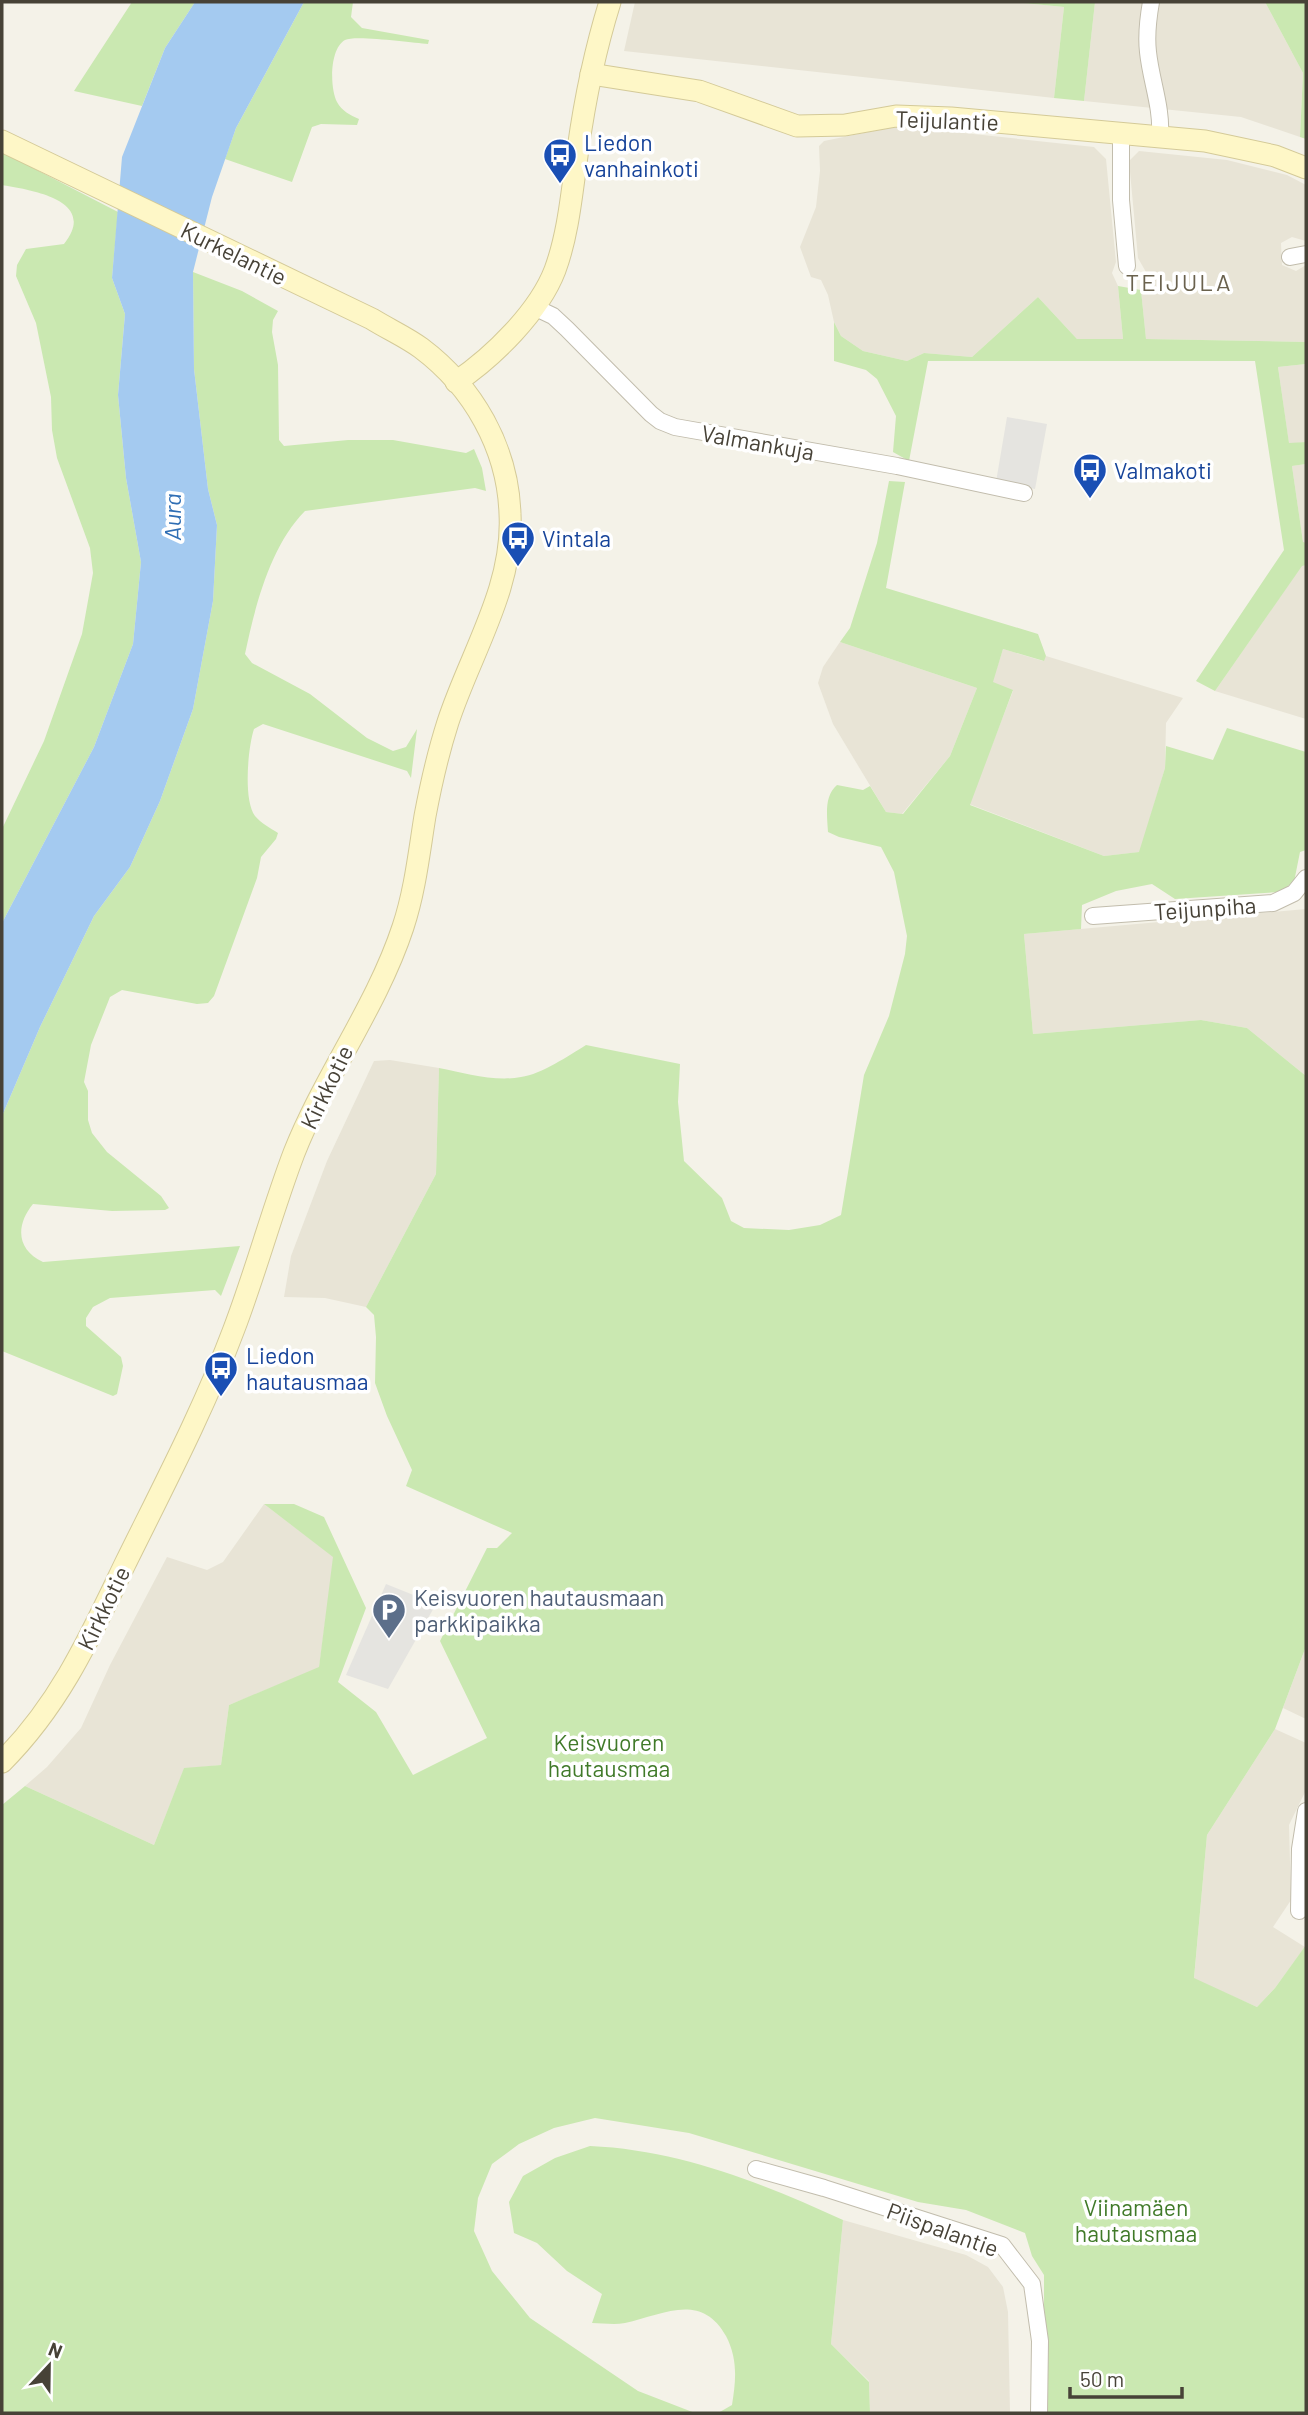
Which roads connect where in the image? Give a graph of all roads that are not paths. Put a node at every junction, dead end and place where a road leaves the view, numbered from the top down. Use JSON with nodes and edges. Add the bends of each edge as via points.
{"nodes":[{"id":1,"x":610,"y":2,"type":"edge"},
{"id":2,"x":1151,"y":2,"type":"edge"},
{"id":3,"x":592,"y":74,"type":"junction"},
{"id":4,"x":1121,"y":132,"type":"junction"},
{"id":5,"x":1160,"y":136,"type":"junction"},
{"id":6,"x":2,"y":141,"type":"edge"},
{"id":7,"x":1306,"y":168,"type":"edge"},
{"id":8,"x":1127,"y":266,"type":"dead end"},
{"id":9,"x":534,"y":307,"type":"junction"},
{"id":10,"x":456,"y":382,"type":"junction"},
{"id":11,"x":1024,"y":493,"type":"dead end"},
{"id":12,"x":1306,"y":878,"type":"edge"},
{"id":13,"x":1093,"y":916,"type":"dead end"},
{"id":14,"x":2,"y":1762,"type":"edge"},
{"id":15,"x":1306,"y":1811,"type":"edge"},
{"id":16,"x":1299,"y":1911,"type":"dead end"},
{"id":17,"x":756,"y":2169,"type":"dead end"},
{"id":18,"x":1039,"y":2413,"type":"edge"}],
"edges":[{"from":1,"to":3,"type":"street"},
{"from":2,"to":5,"type":"street","via":[[1146,30]]},
{"from":3,"to":4,"type":"street","name":"Teijulantie","via":[[699,91],[797,126],[918,115]]},
{"from":3,"to":9,"type":"street","via":[[566,228],[555,271]]},
{"from":4,"to":5,"type":"street","name":"Teijulantie"},
{"from":4,"to":8,"type":"street"},
{"from":5,"to":7,"type":"street","name":"Teijulantie","via":[[1243,148]]},
{"from":6,"to":10,"type":"street","name":"Kurkelantie","via":[[372,319],[419,347]]},
{"from":9,"to":10,"type":"street","via":[[479,367]]},
{"from":9,"to":11,"type":"street","name":"Valmankuja","via":[[567,329],[651,414],[675,427]]},
{"from":10,"to":14,"type":"street","name":"Kirkkotie","via":[[476,405],[493,440],[508,489],[510,533],[501,584],[439,753],[404,924],[391,961],[304,1130],[234,1329],[176,1458],[70,1675],[38,1723]]},
{"from":12,"to":13,"type":"street","name":"Teijunpiha","via":[[1294,893],[1273,903]]},
{"from":15,"to":16,"type":"street"},
{"from":17,"to":18,"type":"street","name":"Piispalantie","via":[[1002,2245],[1032,2284],[1040,2340]]}]}
